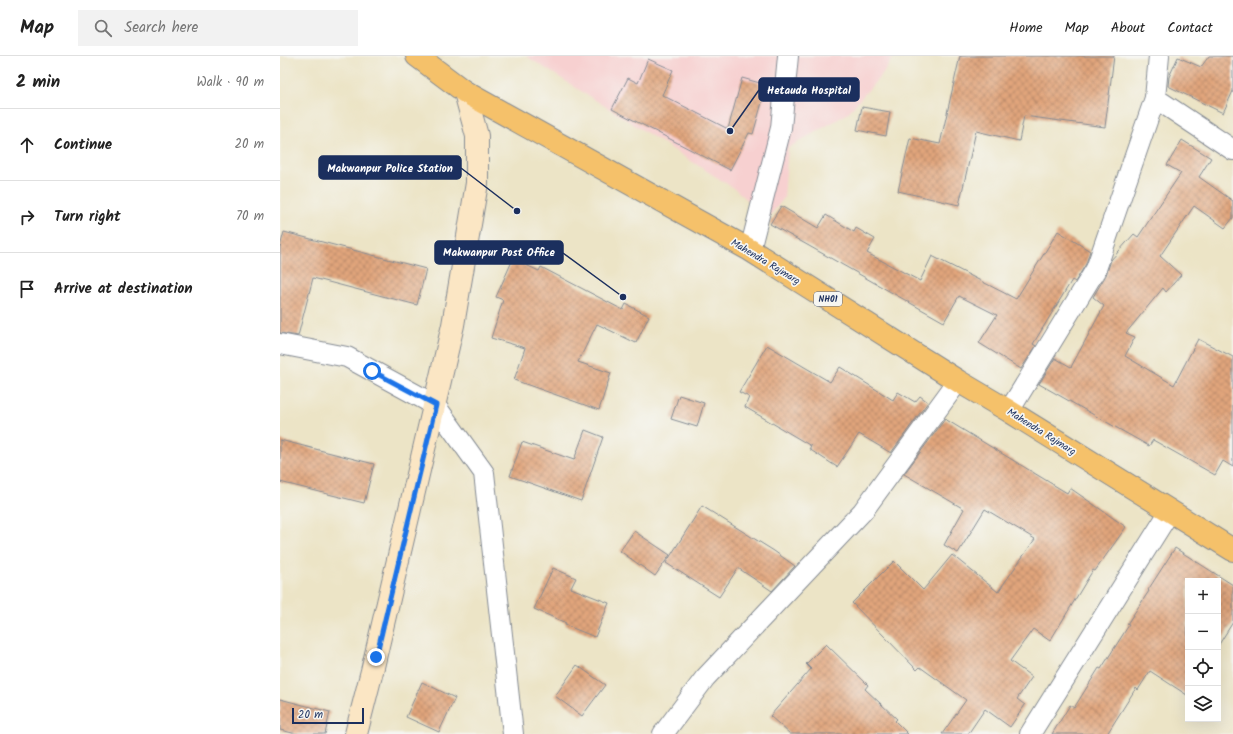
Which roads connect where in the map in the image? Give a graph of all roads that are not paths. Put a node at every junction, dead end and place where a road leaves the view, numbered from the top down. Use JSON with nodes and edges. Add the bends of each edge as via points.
{"nodes":[{"id":1,"x":417,"y":56,"type":"edge"},
{"id":2,"x":788,"y":56,"type":"edge"},
{"id":3,"x":1159,"y":56,"type":"edge"},
{"id":4,"x":465,"y":92,"type":"junction"},
{"id":5,"x":1155,"y":98,"type":"junction"},
{"id":6,"x":1233,"y":150,"type":"edge"},
{"id":7,"x":750,"y":250,"type":"junction"},
{"id":8,"x":280,"y":344,"type":"edge"},
{"id":9,"x":958,"y":381,"type":"junction"},
{"id":10,"x":436,"y":405,"type":"junction"},
{"id":11,"x":1009,"y":411,"type":"junction"},
{"id":12,"x":1170,"y":511,"type":"junction"},
{"id":13,"x":1233,"y":550,"type":"edge"},
{"id":14,"x":356,"y":734,"type":"edge"},
{"id":15,"x":513,"y":734,"type":"edge"},
{"id":16,"x":663,"y":734,"type":"edge"},
{"id":17,"x":1030,"y":734,"type":"edge"}],
"edges":[{"from":1,"to":4,"type":"highway","name":"Mahendra Rajmarg","number":"NH01"},
{"from":2,"to":7,"type":"street","via":[[781,128]]},
{"from":3,"to":5,"type":"street"},
{"from":4,"to":7,"type":"highway","name":"Mahendra Rajmarg","number":"NH01"},
{"from":4,"to":10,"type":"street","via":[[477,136],[477,183],[453,325]]},
{"from":5,"to":6,"type":"street"},
{"from":5,"to":11,"type":"street","via":[[1096,269]]},
{"from":7,"to":9,"type":"highway","name":"Mahendra Rajmarg","number":"NH01"},
{"from":8,"to":10,"type":"street","via":[[347,358]]},
{"from":9,"to":11,"type":"highway","name":"Mahendra Rajmarg","number":"NH01"},
{"from":9,"to":16,"type":"street","via":[[863,511],[705,678]]},
{"from":10,"to":14,"type":"street"},
{"from":10,"to":15,"type":"street","via":[[484,473]]},
{"from":11,"to":12,"type":"highway","name":"Mahendra Rajmarg","number":"NH01"},
{"from":12,"to":13,"type":"highway","name":"Mahendra Rajmarg","number":"NH01"},
{"from":12,"to":17,"type":"street"}]}
